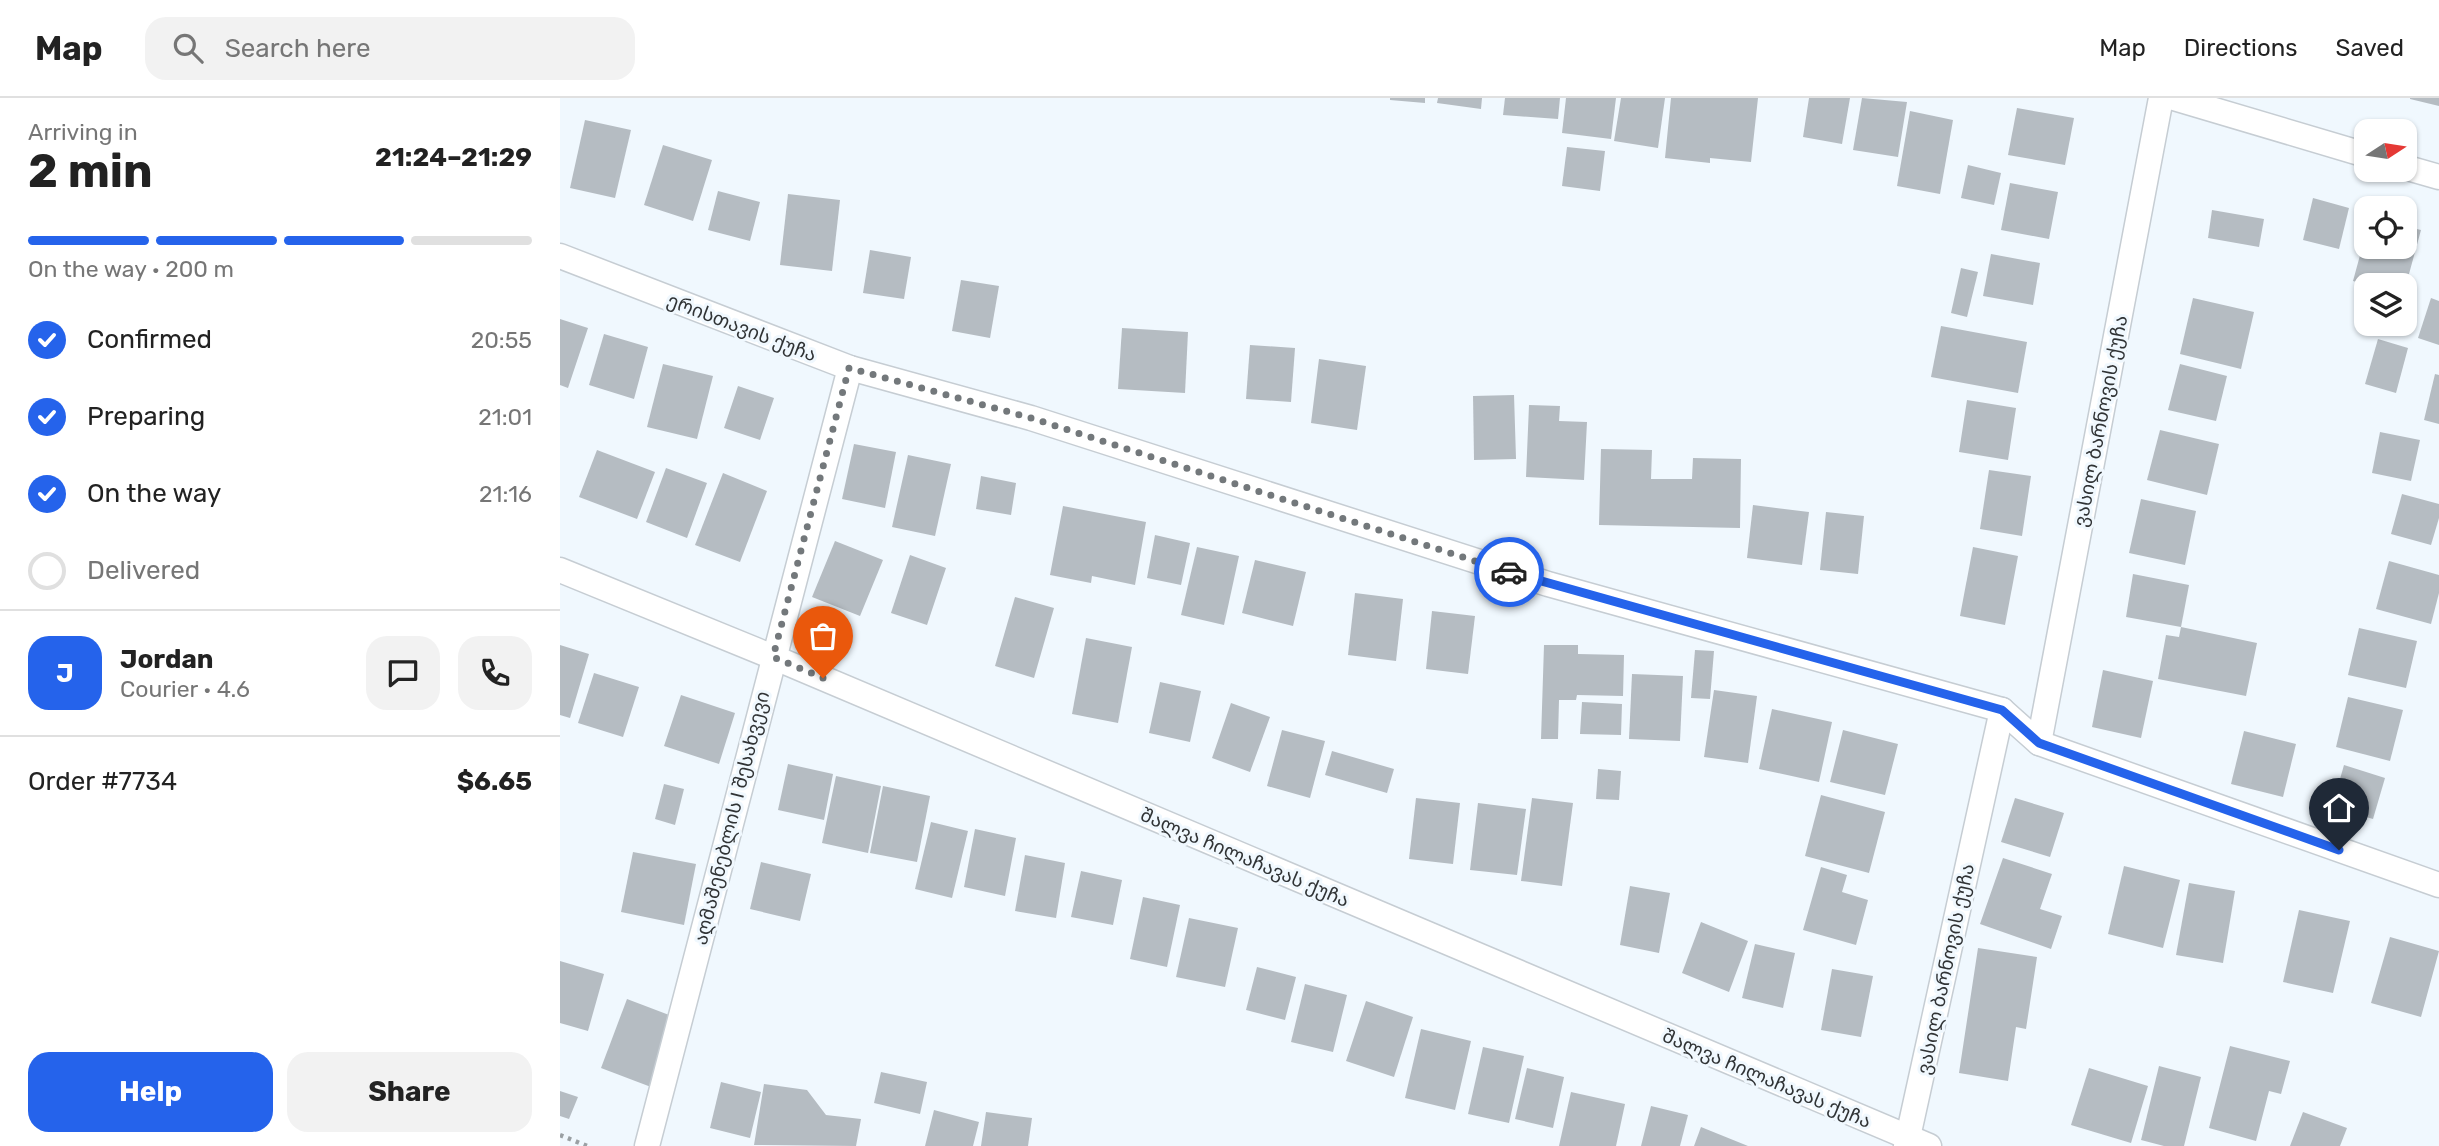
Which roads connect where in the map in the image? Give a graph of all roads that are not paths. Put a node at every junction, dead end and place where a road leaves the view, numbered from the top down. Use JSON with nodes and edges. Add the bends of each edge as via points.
{"nodes":[{"id":1,"x":2161,"y":98,"type":"edge"},
{"id":2,"x":2174,"y":98,"type":"edge"},
{"id":3,"x":2354,"y":151,"type":"edge"},
{"id":4,"x":2417,"y":171,"type":"edge"},
{"id":5,"x":2439,"y":177,"type":"edge"},
{"id":6,"x":560,"y":256,"type":"edge"},
{"id":7,"x":849,"y":368,"type":"junction"},
{"id":8,"x":560,"y":570,"type":"edge"},
{"id":9,"x":773,"y":657,"type":"junction"},
{"id":10,"x":2002,"y":710,"type":"junction"},
{"id":11,"x":2039,"y":743,"type":"junction"},
{"id":12,"x":2439,"y":885,"type":"edge"},
{"id":13,"x":1914,"y":1143,"type":"edge"},
{"id":14,"x":647,"y":1146,"type":"edge"}],
"edges":[{"from":1,"to":11,"type":"street","name":"ვასილ ბარნოვის ქუჩა"},
{"from":2,"to":3,"type":"street"},
{"from":4,"to":5,"type":"street"},
{"from":6,"to":7,"type":"street","name":"ერისთავის ქუჩა"},
{"from":7,"to":9,"type":"street","name":"აღმაშენებლის I შესახვევი"},
{"from":7,"to":10,"type":"street","name":"ერისთავის ქუჩა","via":[[1031,418],[1548,584]]},
{"from":8,"to":9,"type":"street","name":"შალვა ჩილაჩავას ქუჩა"},
{"from":9,"to":13,"type":"street","name":"შალვა ჩილაჩავას ქუჩა"},
{"from":9,"to":14,"type":"street","name":"აღმაშენებლის I შესახვევი"},
{"from":10,"to":11,"type":"street","name":"ერისთავის ქუჩა"},
{"from":10,"to":13,"type":"street","name":"ვასილ ბარნოვის ქუჩა"},
{"from":11,"to":12,"type":"street","name":"ერისთავის ქუჩა"}]}
